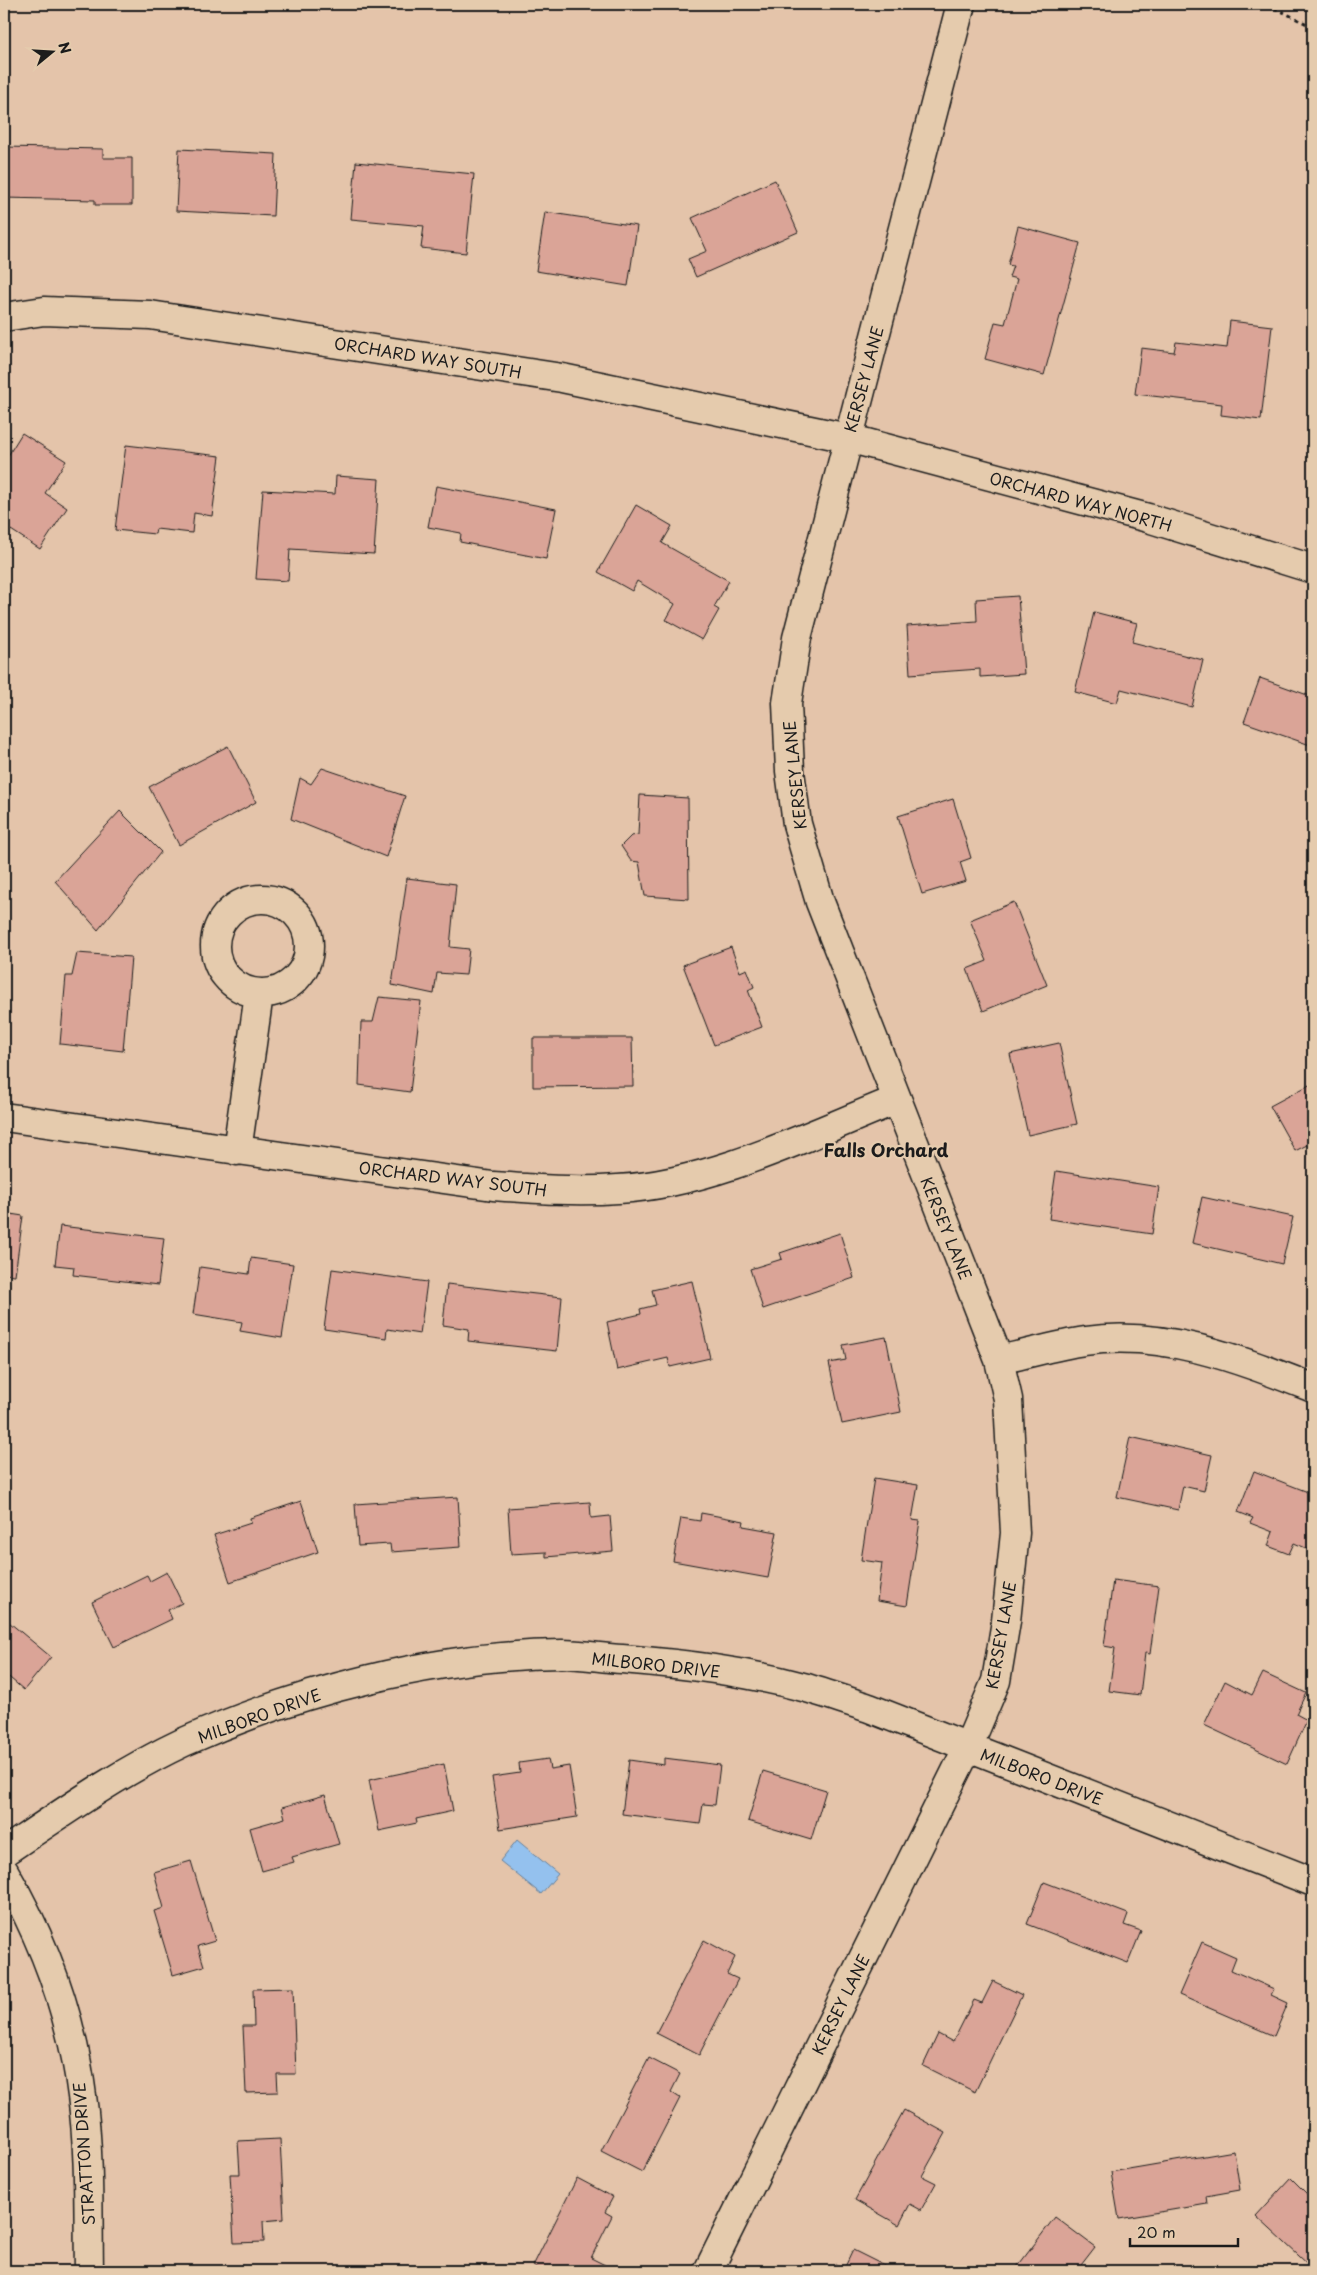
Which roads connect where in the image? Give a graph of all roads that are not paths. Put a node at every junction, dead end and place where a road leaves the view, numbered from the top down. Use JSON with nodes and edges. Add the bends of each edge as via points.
{"nodes":[{"id":1,"x":961,"y":4,"type":"edge"},
{"id":2,"x":4,"y":317,"type":"edge"},
{"id":3,"x":848,"y":438,"type":"junction"},
{"id":4,"x":1313,"y":569,"type":"edge"},
{"id":5,"x":259,"y":994,"type":"dead end"},
{"id":6,"x":896,"y":1100,"type":"junction"},
{"id":7,"x":4,"y":1118,"type":"edge"},
{"id":8,"x":237,"y":1150,"type":"junction"},
{"id":9,"x":999,"y":1360,"type":"junction"},
{"id":10,"x":1313,"y":1388,"type":"edge"},
{"id":11,"x":968,"y":1747,"type":"junction"},
{"id":12,"x":4,"y":1852,"type":"edge"},
{"id":13,"x":4,"y":1871,"type":"edge"},
{"id":14,"x":1313,"y":1882,"type":"edge"},
{"id":15,"x":89,"y":2271,"type":"edge"},
{"id":16,"x":708,"y":2271,"type":"edge"}],
"edges":[{"from":1,"to":3,"type":"street","name":"KERSEY LANE"},
{"from":2,"to":3,"type":"street","name":"ORCHARD WAY SOUTH","via":[[44,310],[150,315],[562,378]]},
{"from":3,"to":4,"type":"street","name":"ORCHARD WAY NORTH","via":[[1148,518]]},
{"from":3,"to":6,"type":"street","name":"KERSEY LANE","via":[[797,638],[787,703],[790,770],[797,824],[820,902]]},
{"from":5,"to":8,"type":"street"},
{"from":6,"to":8,"type":"street","name":"ORCHARD WAY SOUTH","via":[[745,1160],[658,1184],[620,1189],[556,1190],[493,1186]]},
{"from":6,"to":9,"type":"street","name":"KERSEY LANE"},
{"from":7,"to":8,"type":"street","name":"ORCHARD WAY SOUTH"},
{"from":9,"to":10,"type":"street","via":[[1085,1341],[1156,1340],[1244,1362]]},
{"from":9,"to":11,"type":"street","name":"KERSEY LANE","via":[[1008,1399],[1015,1533],[996,1681]]},
{"from":11,"to":12,"type":"street","name":"MILBORO DRIVE","via":[[869,1708],[804,1687],[719,1670],[563,1654],[483,1660],[402,1672],[321,1692],[238,1719],[182,1743],[126,1773]]},
{"from":11,"to":14,"type":"street","name":"MILBORO DRIVE"},
{"from":11,"to":16,"type":"street","name":"KERSEY LANE"},
{"from":13,"to":15,"type":"street","name":"STRATTON DRIVE","via":[[25,1908],[48,1962],[70,2029],[83,2096]]}]}
